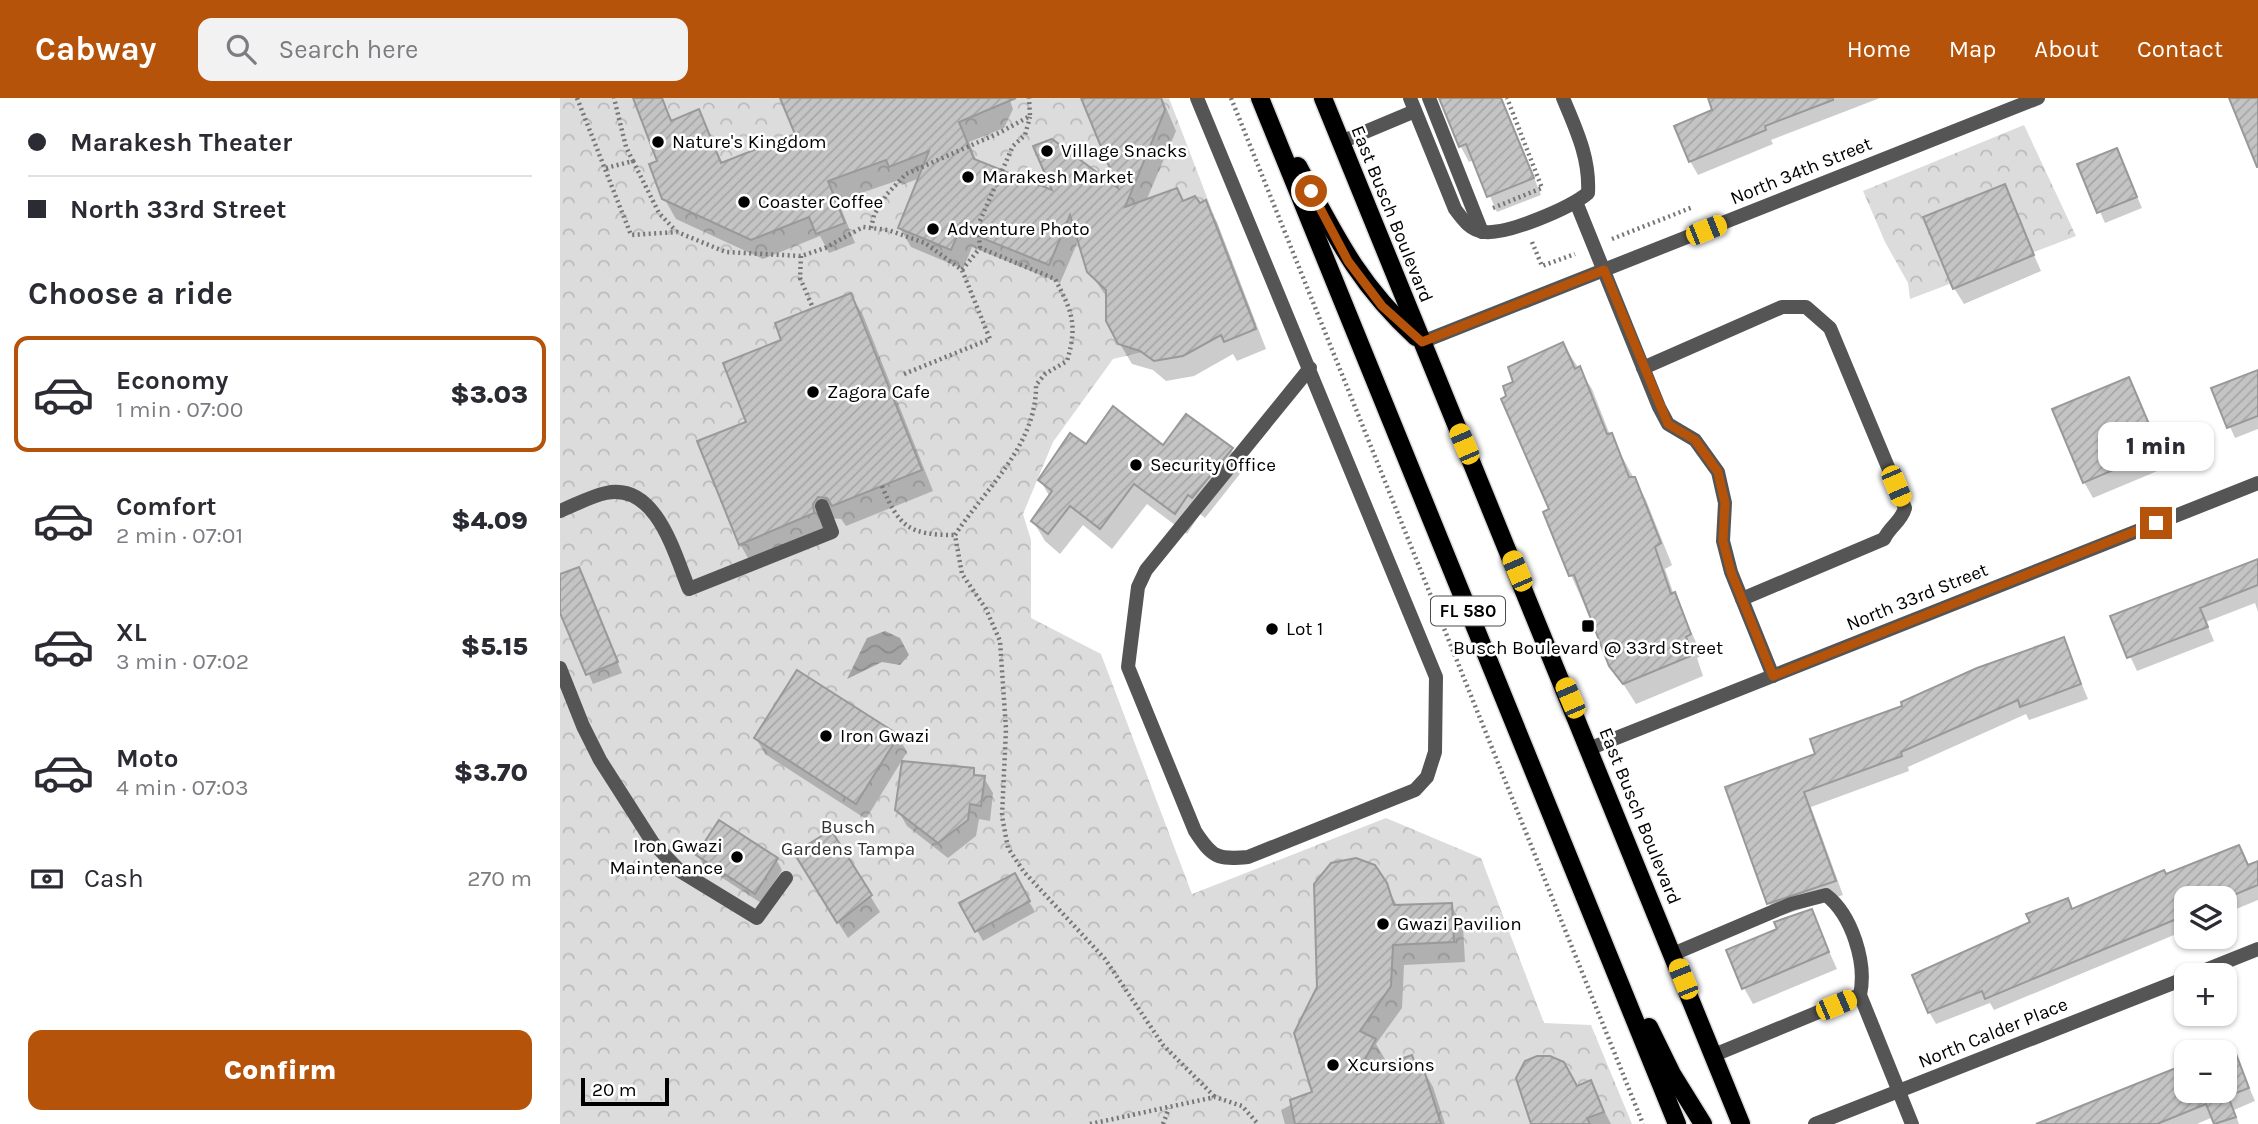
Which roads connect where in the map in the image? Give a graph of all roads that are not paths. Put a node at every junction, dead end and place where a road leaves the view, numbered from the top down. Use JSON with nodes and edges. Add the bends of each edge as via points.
{"nodes":[{"id":1,"x":1197,"y":98,"type":"edge"},
{"id":2,"x":1261,"y":98,"type":"edge"},
{"id":3,"x":1323,"y":98,"type":"edge"},
{"id":4,"x":1429,"y":98,"type":"edge"},
{"id":5,"x":1563,"y":98,"type":"edge"},
{"id":6,"x":2038,"y":98,"type":"edge"},
{"id":7,"x":1412,"y":105,"type":"edge"},
{"id":8,"x":1340,"y":142,"type":"junction"},
{"id":9,"x":1576,"y":202,"type":"junction"},
{"id":10,"x":1482,"y":232,"type":"junction"},
{"id":11,"x":1604,"y":270,"type":"junction"},
{"id":12,"x":1422,"y":342,"type":"junction"},
{"id":13,"x":1643,"y":368,"type":"junction"},
{"id":14,"x":1310,"y":369,"type":"junction"},
{"id":15,"x":2258,"y":483,"type":"edge"},
{"id":16,"x":822,"y":506,"type":"dead end"},
{"id":17,"x":560,"y":511,"type":"edge"},
{"id":18,"x":1742,"y":599,"type":"junction"},
{"id":19,"x":560,"y":668,"type":"edge"},
{"id":20,"x":1773,"y":676,"type":"junction"},
{"id":21,"x":1591,"y":748,"type":"junction"},
{"id":22,"x":1576,"y":876,"type":"junction"},
{"id":23,"x":786,"y":878,"type":"dead end"},
{"id":24,"x":2258,"y":949,"type":"edge"},
{"id":25,"x":1673,"y":954,"type":"junction"},
{"id":26,"x":2223,"y":963,"type":"edge"},
{"id":27,"x":2174,"y":983,"type":"edge"},
{"id":28,"x":1860,"y":995,"type":"junction"},
{"id":29,"x":1714,"y":1055,"type":"junction"},
{"id":30,"x":1900,"y":1090,"type":"junction"},
{"id":31,"x":1677,"y":1124,"type":"edge"},
{"id":32,"x":1703,"y":1124,"type":"edge"},
{"id":33,"x":1741,"y":1124,"type":"edge"},
{"id":34,"x":1815,"y":1124,"type":"edge"},
{"id":35,"x":1912,"y":1124,"type":"edge"}],
"edges":[{"from":1,"to":14,"type":"street"},
{"from":2,"to":12,"type":"main road","via":[[1348,261],[1382,306]]},
{"from":2,"to":22,"type":"main road","number":"FL 580"},
{"from":3,"to":8,"type":"main road","name":"East Busch Boulevard","number":"FL 580"},
{"from":4,"to":10,"type":"street"},
{"from":5,"to":9,"type":"street","via":[[1589,173],[1588,193]]},
{"from":6,"to":11,"type":"street","name":"North 34th Street"},
{"from":7,"to":8,"type":"street"},
{"from":7,"to":10,"type":"street","via":[[1455,209],[1465,224]]},
{"from":8,"to":12,"type":"main road","name":"East Busch Boulevard","number":"FL 580"},
{"from":9,"to":10,"type":"street","via":[[1500,231]]},
{"from":9,"to":11,"type":"street"},
{"from":11,"to":12,"type":"street","name":"North 34th Street"},
{"from":11,"to":13,"type":"street"},
{"from":12,"to":21,"type":"main road","name":"East Busch Boulevard","number":"FL 580"},
{"from":13,"to":18,"type":"street","via":[[1668,424],[1695,440],[1718,472],[1725,503],[1723,541]]},
{"from":13,"to":18,"type":"street","via":[[1782,307],[1806,307],[1830,328],[1905,508],[1903,518],[1888,529],[1884,539]]},
{"from":14,"to":14,"type":"street","via":[[1146,570],[1138,587],[1128,667],[1195,831],[1208,851],[1224,859],[1248,856],[1415,790],[1427,777],[1435,752],[1436,677]]},
{"from":15,"to":20,"type":"street","name":"North 33rd Street"},
{"from":16,"to":17,"type":"street","via":[[832,531],[689,589],[662,523],[640,500],[608,492]]},
{"from":18,"to":20,"type":"street"},
{"from":19,"to":23,"type":"street","via":[[600,760],[653,843],[680,872],[757,918]]},
{"from":20,"to":21,"type":"street","name":"North 33rd Street"},
{"from":21,"to":25,"type":"main road","name":"East Busch Boulevard","number":"FL 580"},
{"from":22,"to":31,"type":"main road","number":"FL 580"},
{"from":22,"to":32,"type":"main road","via":[[1672,1074]]},
{"from":24,"to":26,"type":"street"},
{"from":25,"to":28,"type":"street","via":[[1791,904],[1826,895],[1839,905],[1855,944],[1864,976]]},
{"from":25,"to":29,"type":"main road","name":"East Busch Boulevard","number":"FL 580"},
{"from":27,"to":30,"type":"street","name":"North Calder Place"},
{"from":28,"to":29,"type":"street"},
{"from":28,"to":30,"type":"street"},
{"from":29,"to":33,"type":"main road","name":"East Busch Boulevard","number":"FL 580"},
{"from":30,"to":34,"type":"street","name":"North Calder Place"},
{"from":30,"to":35,"type":"street"}]}
